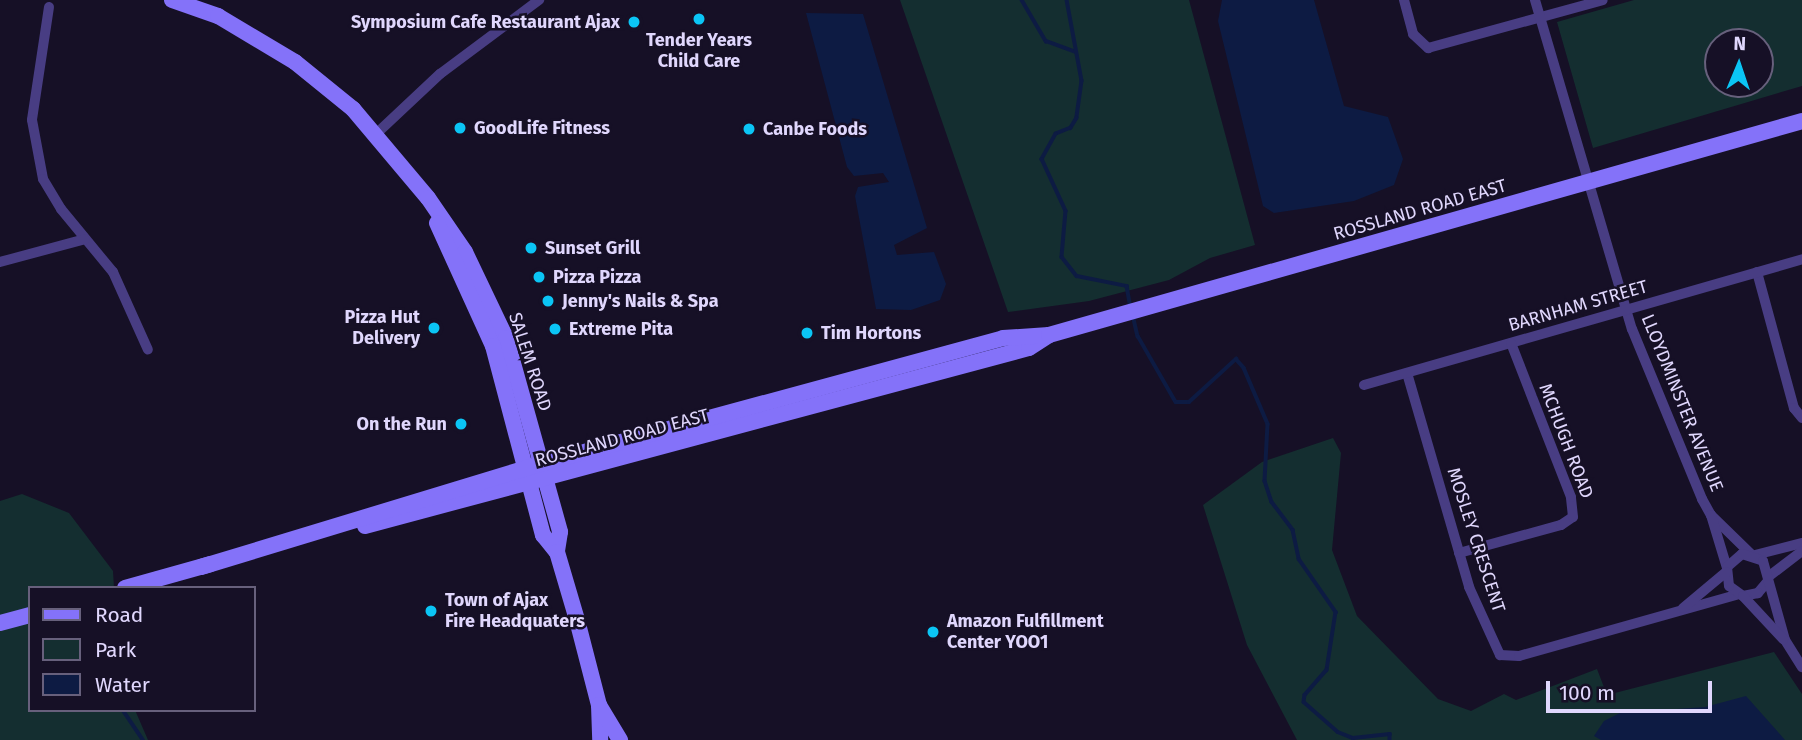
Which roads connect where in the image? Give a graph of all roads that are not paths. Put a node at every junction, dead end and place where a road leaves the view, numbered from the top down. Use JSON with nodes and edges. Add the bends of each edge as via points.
{"nodes":[{"id":1,"x":172,"y":0,"type":"edge"},
{"id":2,"x":539,"y":0,"type":"edge"},
{"id":3,"x":1404,"y":0,"type":"edge"},
{"id":4,"x":1535,"y":0,"type":"edge"},
{"id":5,"x":1603,"y":0,"type":"edge"},
{"id":6,"x":49,"y":7,"type":"dead end"},
{"id":7,"x":1539,"y":18,"type":"junction"},
{"id":8,"x":1802,"y":121,"type":"edge"},
{"id":9,"x":376,"y":134,"type":"junction"},
{"id":10,"x":1586,"y":183,"type":"junction"},
{"id":11,"x":85,"y":239,"type":"junction"},
{"id":12,"x":1802,"y":259,"type":"edge"},
{"id":13,"x":0,"y":262,"type":"edge"},
{"id":14,"x":1757,"y":272,"type":"junction"},
{"id":15,"x":1625,"y":310,"type":"junction"},
{"id":16,"x":1511,"y":343,"type":"junction"},
{"id":17,"x":148,"y":349,"type":"dead end"},
{"id":18,"x":1407,"y":373,"type":"junction"},
{"id":19,"x":1364,"y":385,"type":"dead end"},
{"id":20,"x":1802,"y":418,"type":"edge"},
{"id":21,"x":535,"y":473,"type":"junction"},
{"id":22,"x":1711,"y":515,"type":"junction"},
{"id":23,"x":1802,"y":542,"type":"edge"},
{"id":24,"x":1802,"y":551,"type":"edge"},
{"id":25,"x":1459,"y":553,"type":"junction"},
{"id":26,"x":1753,"y":554,"type":"junction"},
{"id":27,"x":1727,"y":570,"type":"junction"},
{"id":28,"x":1768,"y":579,"type":"junction"},
{"id":29,"x":132,"y":586,"type":"edge"},
{"id":30,"x":1741,"y":595,"type":"junction"},
{"id":31,"x":1681,"y":610,"type":"junction"},
{"id":32,"x":28,"y":616,"type":"edge"},
{"id":33,"x":0,"y":623,"type":"edge"},
{"id":34,"x":1785,"y":640,"type":"junction"},
{"id":35,"x":1802,"y":667,"type":"edge"},
{"id":36,"x":599,"y":705,"type":"junction"},
{"id":37,"x":600,"y":740,"type":"edge"},
{"id":38,"x":620,"y":740,"type":"edge"}],
"edges":[{"from":1,"to":9,"type":"main road","name":"SALEM ROAD","via":[[218,16],[295,62],[354,109]]},
{"from":2,"to":9,"type":"street","via":[[440,74]]},
{"from":3,"to":7,"type":"street","via":[[1413,34],[1427,48]]},
{"from":4,"to":7,"type":"street","name":"LLOYDMINSTER AVENUE"},
{"from":5,"to":7,"type":"street"},
{"from":6,"to":11,"type":"street","via":[[32,120],[35,149],[43,179]]},
{"from":7,"to":10,"type":"street","name":"LLOYDMINSTER AVENUE"},
{"from":8,"to":10,"type":"main road","name":"ROSSLAND ROAD EAST"},
{"from":9,"to":21,"type":"main road","name":"SALEM ROAD","via":[[465,252],[506,338]]},
{"from":10,"to":15,"type":"street","name":"LLOYDMINSTER AVENUE"},
{"from":10,"to":21,"type":"main road","name":"ROSSLAND ROAD EAST","via":[[1049,335],[1003,338]]},
{"from":11,"to":13,"type":"street"},
{"from":11,"to":17,"type":"street","via":[[113,272]]},
{"from":12,"to":14,"type":"street","name":"BARNHAM STREET"},
{"from":14,"to":15,"type":"street","name":"BARNHAM STREET"},
{"from":14,"to":20,"type":"street","via":[[1794,408]]},
{"from":15,"to":16,"type":"street","name":"BARNHAM STREET"},
{"from":15,"to":22,"type":"street","name":"LLOYDMINSTER AVENUE"},
{"from":16,"to":18,"type":"street","name":"BARNHAM STREET"},
{"from":16,"to":25,"type":"street","name":"MCHUGH ROAD","via":[[1575,511],[1560,525]]},
{"from":18,"to":19,"type":"street","name":"BARNHAM STREET"},
{"from":18,"to":25,"type":"street","name":"MOSLEY CRESCENT"},
{"from":21,"to":29,"type":"main road","name":"ROSSLAND ROAD EAST"},
{"from":21,"to":36,"type":"main road","name":"SALEM ROAD","via":[[542,535],[557,552]]},
{"from":22,"to":26,"type":"street","name":"LLOYDMINSTER AVENUE"},
{"from":22,"to":27,"type":"street","name":"LLOYDMINSTER AVENUE"},
{"from":23,"to":26,"type":"street"},
{"from":24,"to":28,"type":"street"},
{"from":25,"to":31,"type":"street","name":"MOSLEY CRESCENT","via":[[1494,647],[1510,659]]},
{"from":26,"to":27,"type":"street","via":[[1736,557]]},
{"from":26,"to":28,"type":"street","via":[[1765,564]]},
{"from":27,"to":30,"type":"street","via":[[1729,586]]},
{"from":27,"to":31,"type":"street","name":"MOSLEY CRESCENT"},
{"from":28,"to":30,"type":"street","via":[[1758,593]]},
{"from":28,"to":34,"type":"street"},
{"from":30,"to":31,"type":"street","name":"MOSLEY CRESCENT"},
{"from":30,"to":34,"type":"street"},
{"from":32,"to":33,"type":"main road"},
{"from":34,"to":35,"type":"street"},
{"from":36,"to":37,"type":"main road","name":"SALEM ROAD"},
{"from":36,"to":38,"type":"main road","name":"SALEM ROAD"}]}
